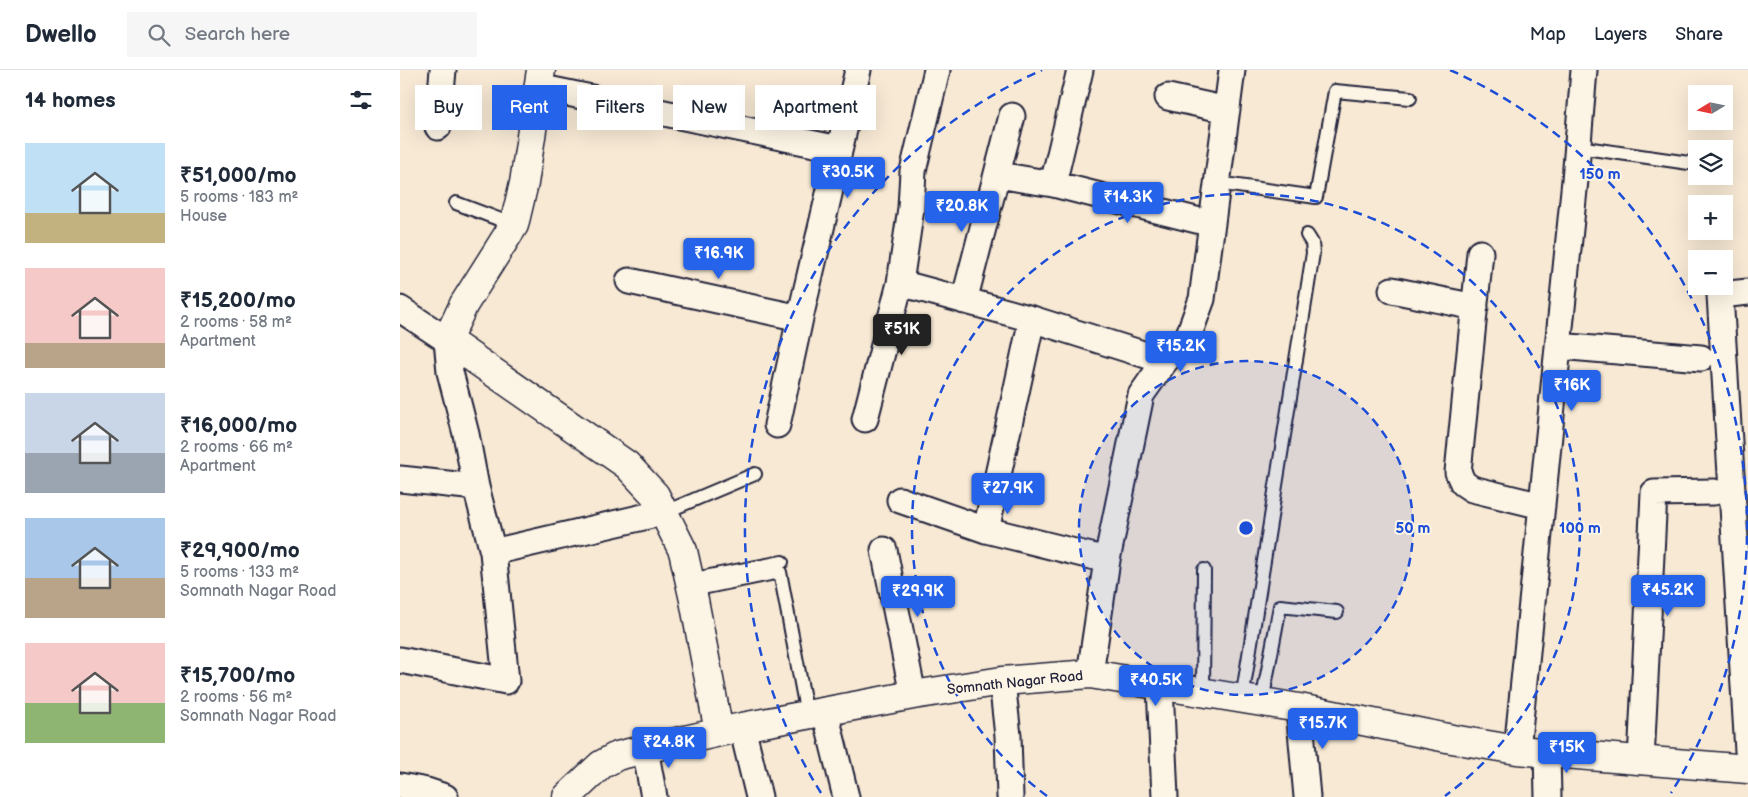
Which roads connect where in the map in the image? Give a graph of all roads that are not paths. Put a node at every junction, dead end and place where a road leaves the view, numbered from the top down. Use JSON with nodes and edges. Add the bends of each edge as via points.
{"nodes":[{"id":1,"x":443,"y":70,"type":"edge"},
{"id":2,"x":858,"y":70,"type":"edge"},
{"id":3,"x":937,"y":70,"type":"edge"},
{"id":4,"x":1080,"y":70,"type":"edge"},
{"id":5,"x":1232,"y":70,"type":"edge"},
{"id":6,"x":1584,"y":70,"type":"edge"},
{"id":7,"x":539,"y":79,"type":"edge"},
{"id":8,"x":442,"y":85,"type":"edge"},
{"id":9,"x":1168,"y":98,"type":"dead end"},
{"id":10,"x":1410,"y":98,"type":"dead end"},
{"id":11,"x":1227,"y":110,"type":"junction"},
{"id":12,"x":1012,"y":116,"type":"dead end"},
{"id":13,"x":1578,"y":147,"type":"junction"},
{"id":14,"x":839,"y":149,"type":"junction"},
{"id":15,"x":1688,"y":163,"type":"edge"},
{"id":16,"x":998,"y":176,"type":"junction"},
{"id":17,"x":1217,"y":183,"type":"junction"},
{"id":18,"x":1053,"y":184,"type":"junction"},
{"id":19,"x":456,"y":203,"type":"dead end"},
{"id":20,"x":1212,"y":224,"type":"junction"},
{"id":21,"x":514,"y":225,"type":"junction"},
{"id":22,"x":1307,"y":236,"type":"dead end"},
{"id":23,"x":1480,"y":253,"type":"dead end"},
{"id":24,"x":630,"y":281,"type":"dead end"},
{"id":25,"x":900,"y":283,"type":"junction"},
{"id":26,"x":1392,"y":290,"type":"dead end"},
{"id":27,"x":1748,"y":292,"type":"edge"},
{"id":28,"x":964,"y":301,"type":"junction"},
{"id":29,"x":1475,"y":307,"type":"junction"},
{"id":30,"x":400,"y":309,"type":"edge"},
{"id":31,"x":800,"y":318,"type":"junction"},
{"id":32,"x":1032,"y":319,"type":"junction"},
{"id":33,"x":447,"y":340,"type":"junction"},
{"id":34,"x":1558,"y":346,"type":"junction"},
{"id":35,"x":1701,"y":358,"type":"dead end"},
{"id":36,"x":1165,"y":361,"type":"junction"},
{"id":37,"x":865,"y":419,"type":"dead end"},
{"id":38,"x":777,"y":424,"type":"dead end"},
{"id":39,"x":756,"y":474,"type":"dead end"},
{"id":40,"x":400,"y":479,"type":"edge"},
{"id":41,"x":476,"y":487,"type":"junction"},
{"id":42,"x":1714,"y":492,"type":"dead end"},
{"id":43,"x":900,"y":500,"type":"dead end"},
{"id":44,"x":1542,"y":506,"type":"junction"},
{"id":45,"x":665,"y":512,"type":"junction"},
{"id":46,"x":986,"y":530,"type":"junction"},
{"id":47,"x":884,"y":550,"type":"dead end"},
{"id":48,"x":494,"y":552,"type":"junction"},
{"id":49,"x":1107,"y":560,"type":"junction"},
{"id":50,"x":782,"y":562,"type":"dead end"},
{"id":51,"x":1204,"y":570,"type":"dead end"},
{"id":52,"x":690,"y":585,"type":"junction"},
{"id":53,"x":1336,"y":612,"type":"dead end"},
{"id":54,"x":400,"y":660,"type":"edge"},
{"id":55,"x":1090,"y":674,"type":"junction"},
{"id":56,"x":1002,"y":681,"type":"junction"},
{"id":57,"x":1160,"y":686,"type":"junction"},
{"id":58,"x":1202,"y":693,"type":"junction"},
{"id":59,"x":913,"y":695,"type":"junction"},
{"id":60,"x":1252,"y":700,"type":"junction"},
{"id":61,"x":1298,"y":708,"type":"junction"},
{"id":62,"x":816,"y":713,"type":"junction"},
{"id":63,"x":731,"y":730,"type":"junction"},
{"id":64,"x":645,"y":749,"type":"junction"},
{"id":65,"x":1517,"y":750,"type":"junction"},
{"id":66,"x":1748,"y":751,"type":"edge"},
{"id":67,"x":1547,"y":753,"type":"junction"},
{"id":68,"x":1641,"y":761,"type":"junction"},
{"id":69,"x":1748,"y":769,"type":"edge"},
{"id":70,"x":400,"y":786,"type":"edge"},
{"id":71,"x":445,"y":797,"type":"edge"},
{"id":72,"x":567,"y":797,"type":"edge"},
{"id":73,"x":654,"y":797,"type":"edge"},
{"id":74,"x":759,"y":797,"type":"edge"},
{"id":75,"x":846,"y":797,"type":"edge"},
{"id":76,"x":1010,"y":797,"type":"edge"},
{"id":77,"x":1165,"y":797,"type":"edge"},
{"id":78,"x":1307,"y":797,"type":"edge"},
{"id":79,"x":1548,"y":797,"type":"edge"}],
"edges":[{"from":1,"to":8,"type":"street"},
{"from":2,"to":14,"type":"street"},
{"from":3,"to":25,"type":"street","via":[[913,171]]},
{"from":4,"to":18,"type":"street"},
{"from":5,"to":11,"type":"street"},
{"from":6,"to":13,"type":"street"},
{"from":7,"to":14,"type":"street"},
{"from":7,"to":21,"type":"street","via":[[524,183]]},
{"from":9,"to":11,"type":"street"},
{"from":10,"to":17,"type":"lane","via":[[1335,91],[1316,197]]},
{"from":11,"to":17,"type":"street"},
{"from":12,"to":16,"type":"street"},
{"from":13,"to":15,"type":"lane"},
{"from":13,"to":34,"type":"street"},
{"from":14,"to":31,"type":"street"},
{"from":16,"to":18,"type":"street"},
{"from":16,"to":28,"type":"street"},
{"from":17,"to":20,"type":"street"},
{"from":18,"to":20,"type":"street"},
{"from":19,"to":21,"type":"lane"},
{"from":20,"to":36,"type":"street","via":[[1202,299],[1188,337]]},
{"from":21,"to":33,"type":"street","via":[[464,304]]},
{"from":22,"to":60,"type":"lane","via":[[1312,242],[1312,253]]},
{"from":23,"to":29,"type":"street"},
{"from":24,"to":31,"type":"street"},
{"from":25,"to":28,"type":"street"},
{"from":25,"to":37,"type":"street"},
{"from":26,"to":29,"type":"street"},
{"from":27,"to":66,"type":"street","via":[[1720,295]]},
{"from":28,"to":32,"type":"street"},
{"from":29,"to":44,"type":"street","via":[[1458,472],[1462,482],[1472,489]]},
{"from":30,"to":33,"type":"street"},
{"from":31,"to":38,"type":"street"},
{"from":32,"to":36,"type":"street"},
{"from":32,"to":46,"type":"street"},
{"from":33,"to":41,"type":"street","via":[[450,372]]},
{"from":33,"to":45,"type":"street","via":[[626,465],[655,495]]},
{"from":34,"to":35,"type":"street"},
{"from":34,"to":44,"type":"street"},
{"from":36,"to":49,"type":"street","via":[[1140,395]]},
{"from":39,"to":45,"type":"lane"},
{"from":40,"to":41,"type":"street"},
{"from":41,"to":48,"type":"street"},
{"from":42,"to":68,"type":"street","via":[[1654,494]]},
{"from":43,"to":46,"type":"street"},
{"from":44,"to":65,"type":"street"},
{"from":45,"to":48,"type":"street"},
{"from":45,"to":52,"type":"street","via":[[683,551]]},
{"from":46,"to":49,"type":"street"},
{"from":47,"to":59,"type":"street"},
{"from":48,"to":54,"type":"street","via":[[506,681]]},
{"from":49,"to":55,"type":"street"},
{"from":50,"to":52,"type":"lane"},
{"from":51,"to":58,"type":"lane"},
{"from":52,"to":62,"type":"lane","via":[[780,572]]},
{"from":52,"to":63,"type":"street"},
{"from":53,"to":60,"type":"lane","via":[[1280,606]]},
{"from":55,"to":56,"type":"street","name":"Somnath Nagar Road"},
{"from":55,"to":57,"type":"street","name":"Somnath Nagar Road"},
{"from":56,"to":59,"type":"street","name":"Somnath Nagar Road"},
{"from":56,"to":76,"type":"street"},
{"from":57,"to":58,"type":"street","name":"Somnath Nagar Road"},
{"from":57,"to":77,"type":"street"},
{"from":58,"to":60,"type":"street","name":"Somnath Nagar Road"},
{"from":59,"to":62,"type":"street","name":"Somnath Nagar Road"},
{"from":60,"to":61,"type":"street","name":"Somnath Nagar Road"},
{"from":61,"to":65,"type":"street","name":"Somnath Nagar Road"},
{"from":61,"to":78,"type":"street"},
{"from":62,"to":63,"type":"street","name":"Somnath Nagar Road"},
{"from":62,"to":75,"type":"street"},
{"from":63,"to":64,"type":"street","name":"Somnath Nagar Road"},
{"from":63,"to":74,"type":"street"},
{"from":64,"to":72,"type":"street","name":"Somnath Nagar Road","via":[[618,756],[601,765]]},
{"from":64,"to":73,"type":"street"},
{"from":65,"to":67,"type":"street","name":"Somnath Nagar Road"},
{"from":67,"to":68,"type":"street","name":"Somnath Nagar Road"},
{"from":67,"to":79,"type":"street"},
{"from":68,"to":69,"type":"street","name":"Somnath Nagar Road"},
{"from":70,"to":71,"type":"street"}]}
